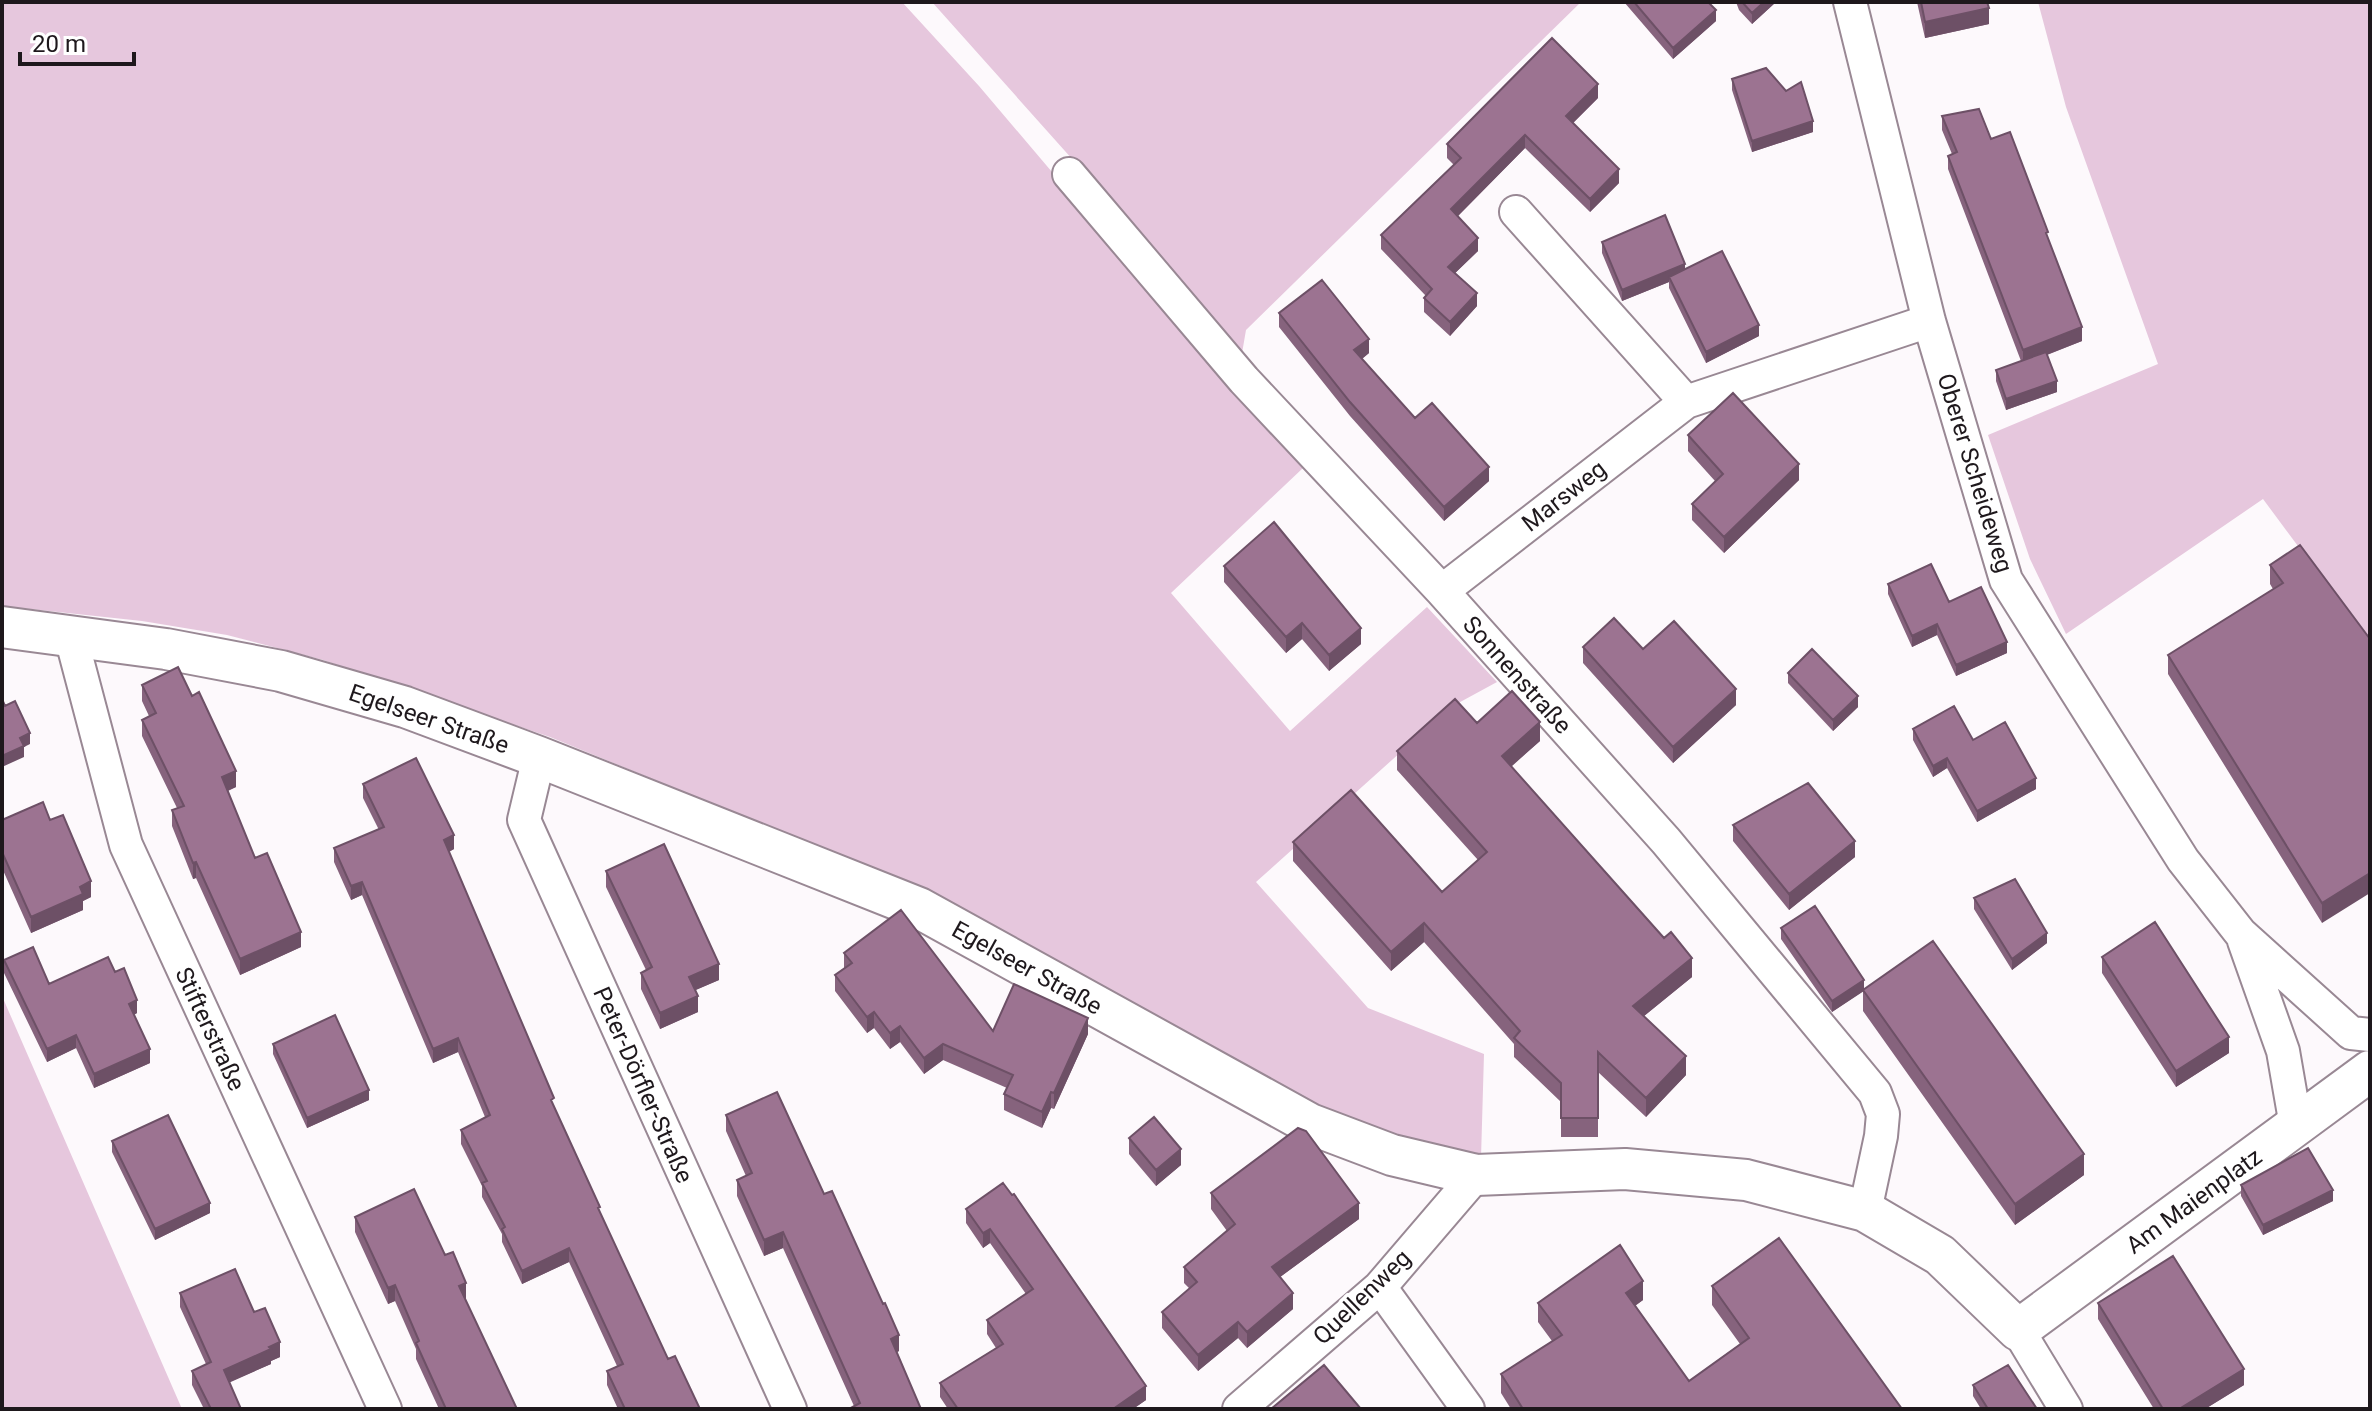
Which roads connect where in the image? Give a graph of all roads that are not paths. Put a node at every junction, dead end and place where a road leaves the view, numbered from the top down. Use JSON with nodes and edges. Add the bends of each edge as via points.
{"nodes":[{"id":1,"x":1850,"y":2,"type":"edge"},
{"id":2,"x":1069,"y":174,"type":"dead end"},
{"id":3,"x":1516,"y":212,"type":"dead end"},
{"id":4,"x":1929,"y":321,"type":"junction"},
{"id":5,"x":1686,"y":402,"type":"junction"},
{"id":6,"x":1442,"y":591,"type":"junction"},
{"id":7,"x":2,"y":627,"type":"edge"},
{"id":8,"x":71,"y":637,"type":"junction"},
{"id":9,"x":539,"y":757,"type":"junction"},
{"id":10,"x":2241,"y":934,"type":"junction"},
{"id":11,"x":2370,"y":1035,"type":"edge"},
{"id":12,"x":2370,"y":1071,"type":"edge"},
{"id":13,"x":2296,"y":1126,"type":"junction"},
{"id":14,"x":1476,"y":1175,"type":"junction"},
{"id":15,"x":1865,"y":1211,"type":"junction"},
{"id":16,"x":1380,"y":1287,"type":"junction"},
{"id":17,"x":2018,"y":1330,"type":"junction"},
{"id":18,"x":385,"y":1409,"type":"edge"},
{"id":19,"x":790,"y":1409,"type":"edge"},
{"id":20,"x":1239,"y":1409,"type":"edge"},
{"id":21,"x":1468,"y":1409,"type":"edge"},
{"id":22,"x":2066,"y":1409,"type":"edge"}],
"edges":[{"from":1,"to":4,"type":"street","name":"Oberer Scheideweg"},
{"from":2,"to":6,"type":"street","name":"Sonnenstraße","via":[[1244,380]]},
{"from":3,"to":5,"type":"street"},
{"from":4,"to":5,"type":"street","name":"Marsweg"},
{"from":4,"to":10,"type":"street","name":"Oberer Scheideweg","via":[[2006,580],[2183,860]]},
{"from":5,"to":6,"type":"street","name":"Marsweg"},
{"from":6,"to":15,"type":"street","name":"Sonnenstraße","via":[[1666,841],[1875,1093],[1883,1114]]},
{"from":7,"to":8,"type":"street","name":"Egelseer Straße"},
{"from":8,"to":9,"type":"street","name":"Egelseer Straße","via":[[281,671],[405,707]]},
{"from":8,"to":18,"type":"street","name":"Stifterstraße","via":[[126,845]]},
{"from":9,"to":14,"type":"street","name":"Egelseer Straße","via":[[919,908],[1310,1124],[1392,1155]]},
{"from":9,"to":19,"type":"street","name":"Peter-Dörfler-Straße","via":[[524,820]]},
{"from":10,"to":11,"type":"street","name":"Oberer Scheideweg","via":[[2351,1033]]},
{"from":10,"to":13,"type":"street","name":"Oberer Scheideweg","via":[[2283,1051]]},
{"from":12,"to":13,"type":"street","name":"Am Maienplatz"},
{"from":13,"to":17,"type":"street","name":"Am Maienplatz"},
{"from":14,"to":15,"type":"street","name":"Egelseer Straße","via":[[1625,1169],[1746,1180]]},
{"from":14,"to":16,"type":"street","name":"Quellenweg"},
{"from":15,"to":17,"type":"street","name":"Egelseer Straße","via":[[1940,1255]]},
{"from":16,"to":20,"type":"street","name":"Quellenweg"},
{"from":16,"to":21,"type":"street"},
{"from":17,"to":22,"type":"street"}]}
